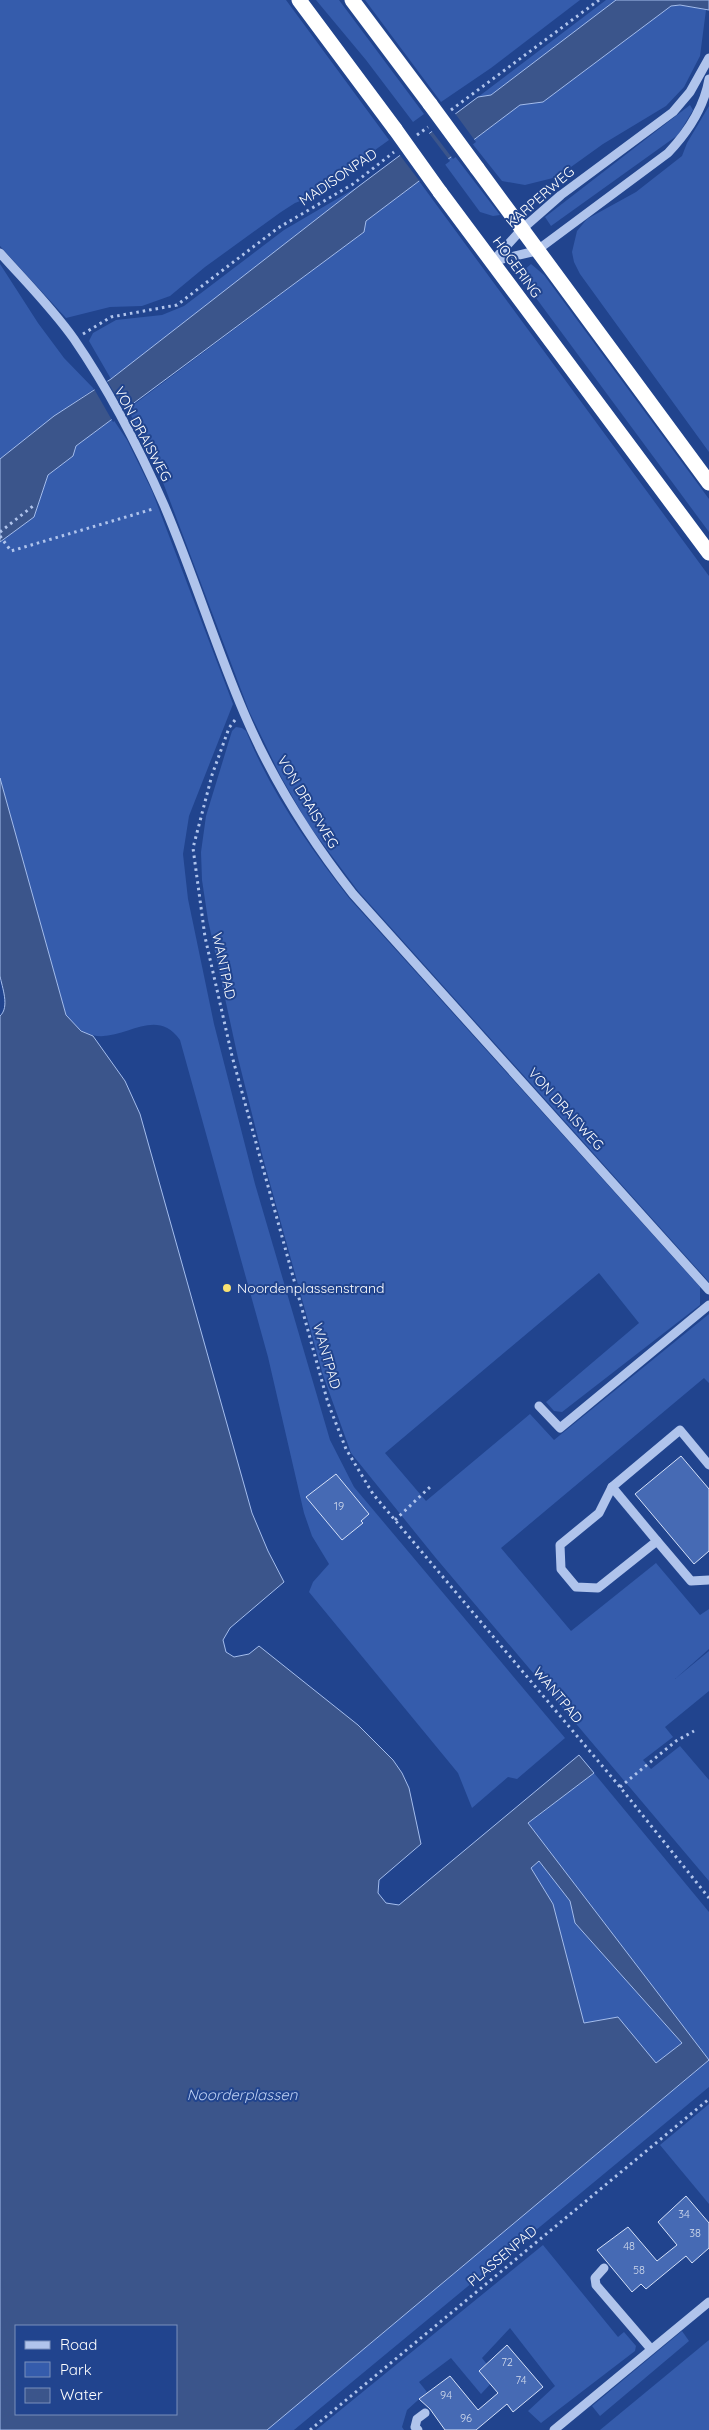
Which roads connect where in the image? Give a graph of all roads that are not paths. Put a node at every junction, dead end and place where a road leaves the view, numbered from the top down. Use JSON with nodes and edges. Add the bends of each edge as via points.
{"nodes":[{"id":1,"x":299,"y":0,"type":"edge"},
{"id":2,"x":352,"y":0,"type":"edge"},
{"id":3,"x":709,"y":58,"type":"edge"},
{"id":4,"x":709,"y":79,"type":"edge"},
{"id":5,"x":521,"y":230,"type":"junction"},
{"id":6,"x":536,"y":250,"type":"junction"},
{"id":7,"x":0,"y":253,"type":"edge"},
{"id":8,"x":493,"y":261,"type":"junction"},
{"id":9,"x":709,"y":482,"type":"edge"},
{"id":10,"x":709,"y":553,"type":"edge"},
{"id":11,"x":709,"y":1290,"type":"edge"},
{"id":12,"x":709,"y":1305,"type":"edge"},
{"id":13,"x":539,"y":1406,"type":"dead end"},
{"id":14,"x":709,"y":1465,"type":"edge"},
{"id":15,"x":612,"y":1487,"type":"junction"},
{"id":16,"x":656,"y":1541,"type":"junction"},
{"id":17,"x":709,"y":1580,"type":"edge"},
{"id":18,"x":604,"y":2268,"type":"dead end"},
{"id":19,"x":709,"y":2302,"type":"edge"},
{"id":20,"x":651,"y":2349,"type":"junction"},
{"id":21,"x":425,"y":2413,"type":"dead end"},
{"id":22,"x":418,"y":2430,"type":"edge"},
{"id":23,"x":554,"y":2430,"type":"edge"}],
"edges":[{"from":1,"to":8,"type":"highway","name":"HOGERING","bridge":true},
{"from":2,"to":5,"type":"highway","name":"HOGERING","bridge":true},
{"from":3,"to":5,"type":"street","name":"KARPERWEG","via":[[690,92],[673,112],[561,195]]},
{"from":4,"to":6,"type":"street","via":[[699,111],[684,136],[668,153]]},
{"from":5,"to":6,"type":"highway","name":"HOGERING"},
{"from":5,"to":8,"type":"street","name":"KARPERWEG"},
{"from":6,"to":8,"type":"street"},
{"from":6,"to":9,"type":"highway","name":"HOGERING"},
{"from":7,"to":11,"type":"street","name":"VON DRAISWEG","via":[[74,340],[126,426],[164,506],[245,715],[303,827],[342,879]]},
{"from":8,"to":10,"type":"highway","name":"HOGERING"},
{"from":12,"to":13,"type":"street","via":[[560,1428]]},
{"from":14,"to":15,"type":"street","via":[[680,1430]]},
{"from":15,"to":16,"type":"street"},
{"from":15,"to":16,"type":"street","via":[[599,1513],[560,1545],[561,1569],[576,1587],[598,1588]]},
{"from":16,"to":17,"type":"street","via":[[691,1581]]},
{"from":18,"to":20,"type":"street","via":[[595,2278],[596,2285]]},
{"from":19,"to":20,"type":"street"},
{"from":20,"to":23,"type":"street"},
{"from":21,"to":22,"type":"street","via":[[417,2419],[415,2426]]}]}
